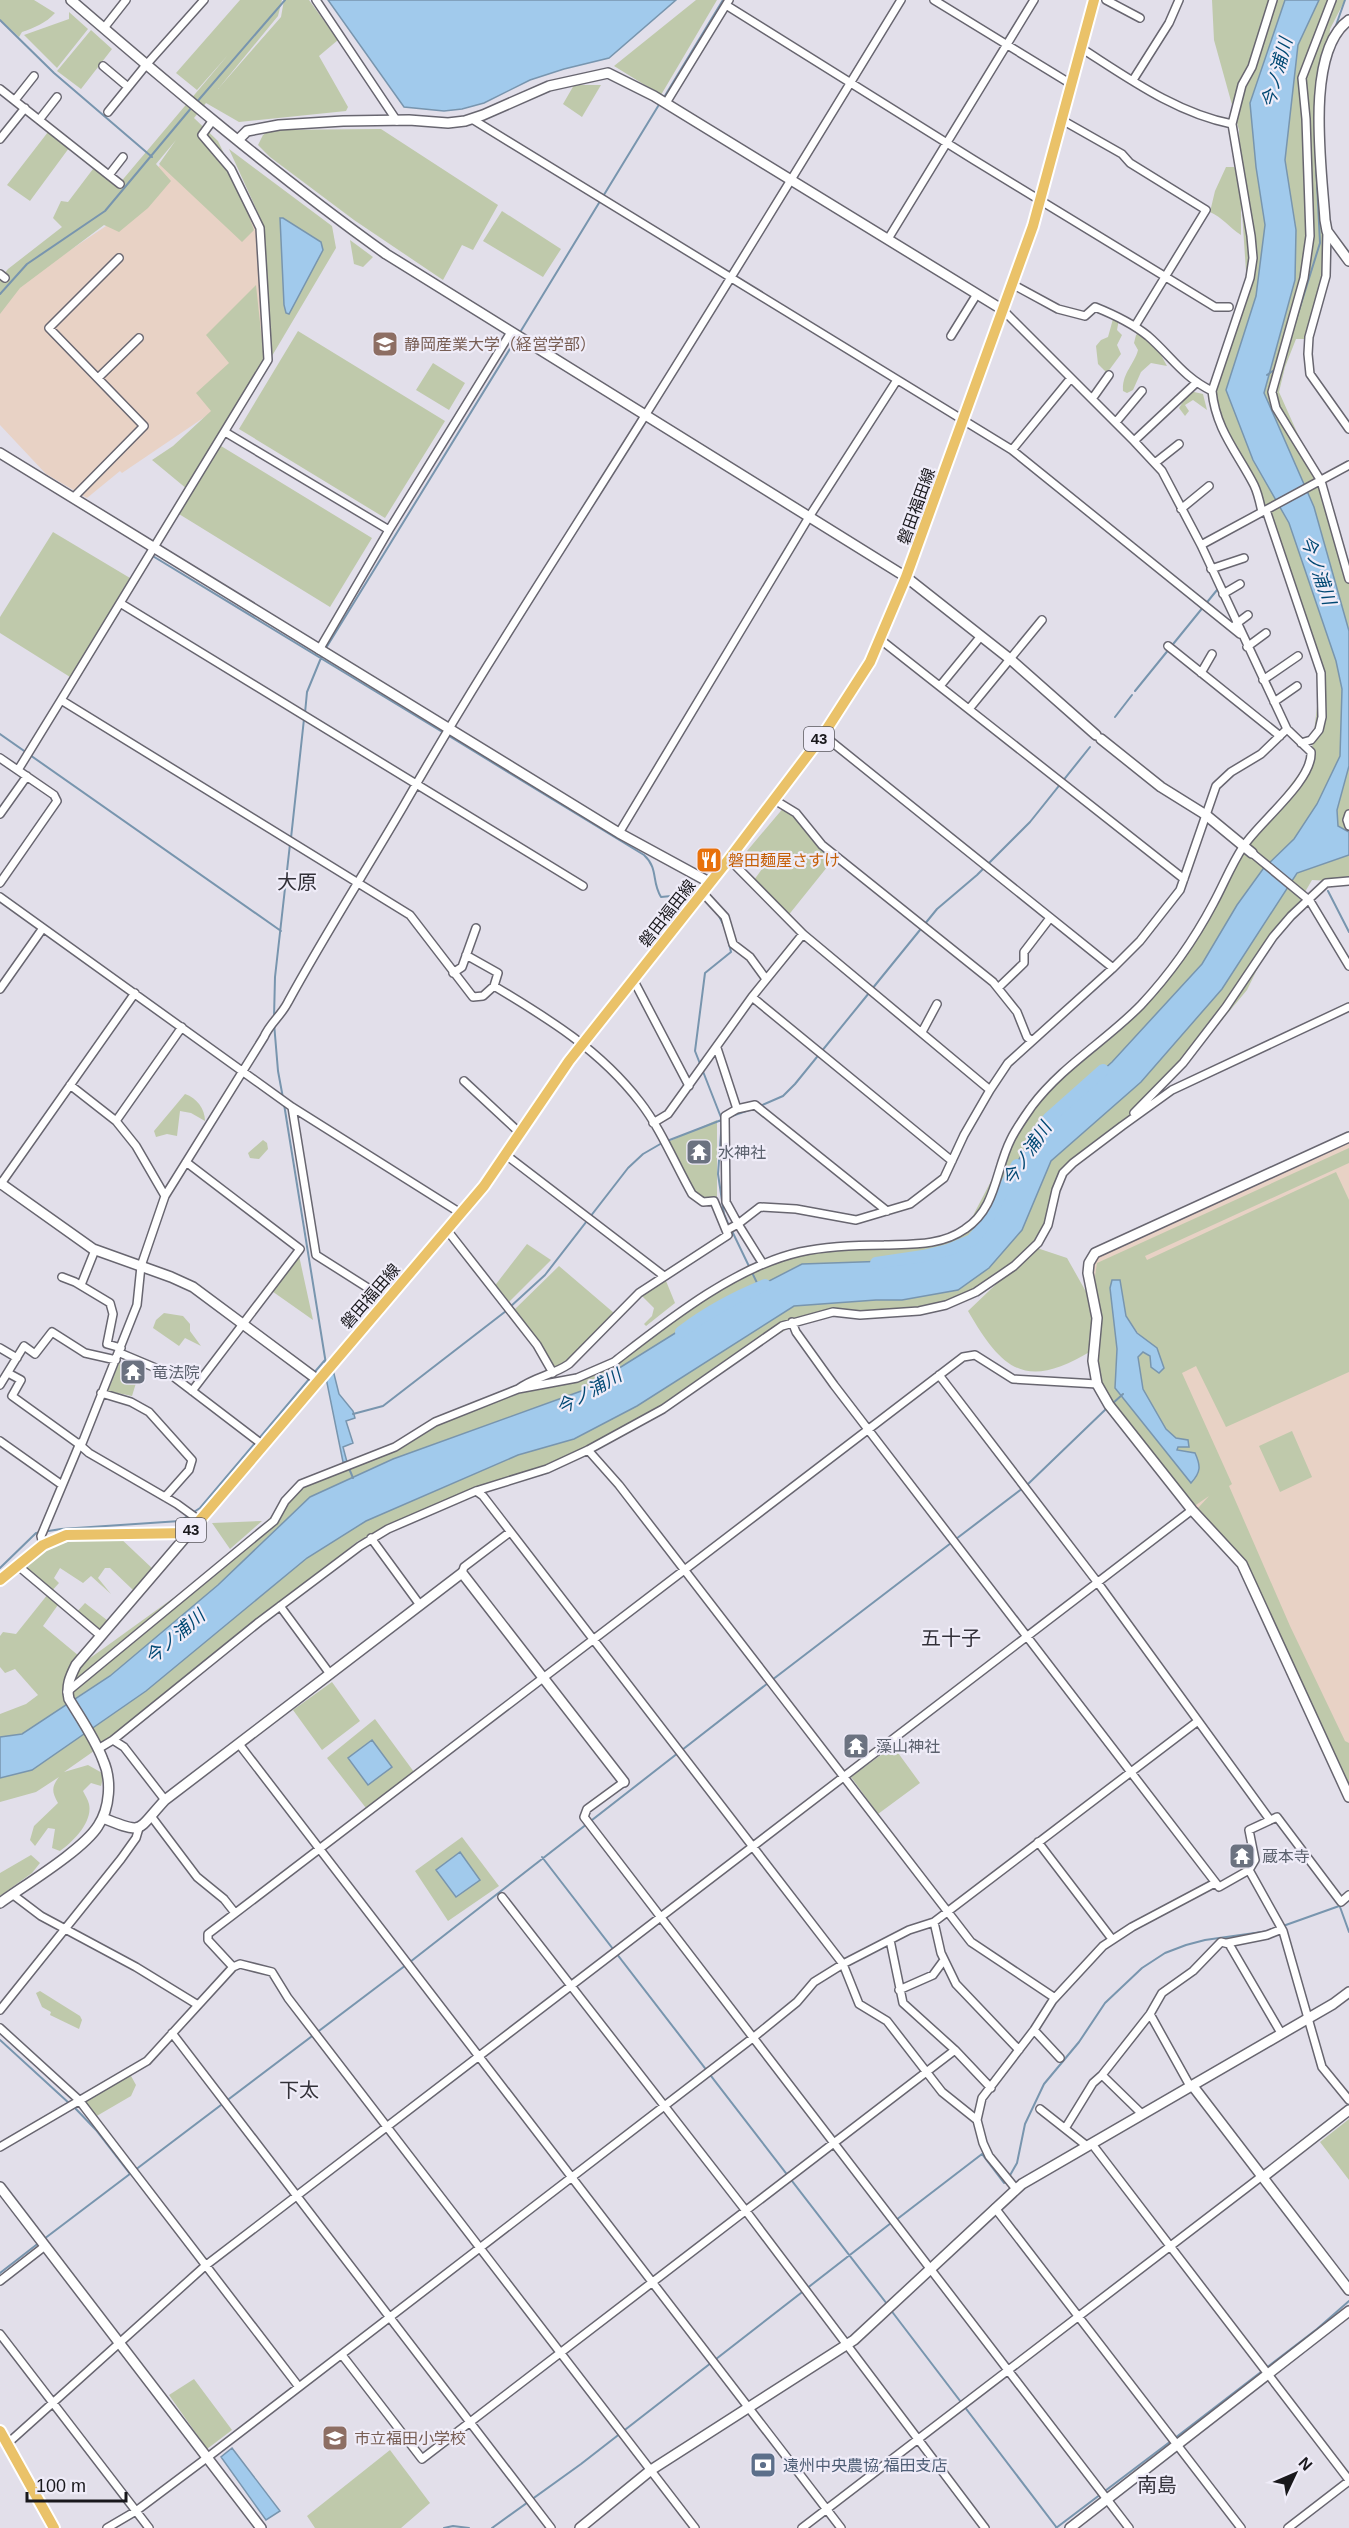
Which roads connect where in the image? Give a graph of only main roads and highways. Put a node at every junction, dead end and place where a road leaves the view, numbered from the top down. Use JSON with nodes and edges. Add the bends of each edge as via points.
{"nodes":[{"id":1,"x":1094,"y":0,"type":"edge"},
{"id":2,"x":0,"y":1580,"type":"edge"},
{"id":3,"x":0,"y":2431,"type":"edge"},
{"id":4,"x":4,"y":2445,"type":"edge"},
{"id":5,"x":54,"y":2528,"type":"edge"}],
"edges":[{"from":1,"to":2,"type":"main road","name":"磐田福田線","number":"43","via":[[1040,200],[906,577],[881,640],[823,735],[582,1043],[462,1214],[189,1533],[66,1535],[43,1545]]},
{"from":3,"to":4,"type":"main road"},
{"from":4,"to":5,"type":"main road"}]}
